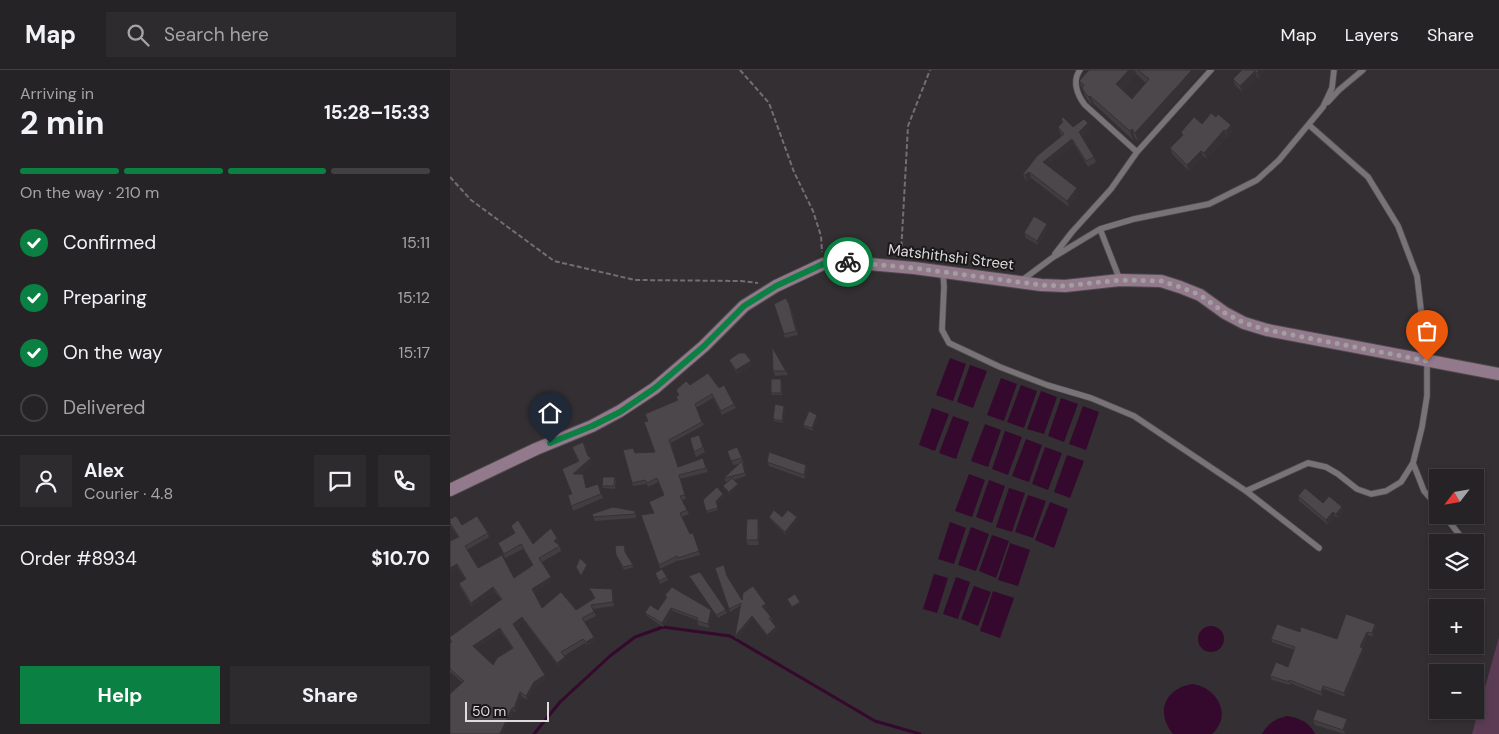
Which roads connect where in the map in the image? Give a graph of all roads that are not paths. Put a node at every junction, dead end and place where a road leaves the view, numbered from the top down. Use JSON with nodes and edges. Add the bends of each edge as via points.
{"nodes":[{"id":1,"x":1080,"y":70,"type":"edge"},
{"id":2,"x":1211,"y":70,"type":"edge"},
{"id":3,"x":1334,"y":70,"type":"edge"},
{"id":4,"x":1364,"y":70,"type":"edge"},
{"id":5,"x":1323,"y":107,"type":"junction"},
{"id":6,"x":1309,"y":125,"type":"junction"},
{"id":7,"x":1137,"y":152,"type":"junction"},
{"id":8,"x":1100,"y":229,"type":"junction"},
{"id":9,"x":1052,"y":258,"type":"junction"},
{"id":10,"x":943,"y":272,"type":"junction"},
{"id":11,"x":1120,"y":280,"type":"junction"},
{"id":12,"x":1019,"y":282,"type":"junction"},
{"id":13,"x":1427,"y":361,"type":"junction"},
{"id":14,"x":1499,"y":374,"type":"edge"},
{"id":15,"x":1413,"y":463,"type":"junction"},
{"id":16,"x":450,"y":490,"type":"edge"},
{"id":17,"x":1246,"y":491,"type":"junction"},
{"id":18,"x":1429,"y":497,"type":"edge"},
{"id":19,"x":1451,"y":524,"type":"edge"},
{"id":20,"x":1459,"y":534,"type":"edge"},
{"id":21,"x":1319,"y":548,"type":"dead end"}],
"edges":[{"from":1,"to":7,"type":"lane","via":[[1077,96]]},
{"from":2,"to":7,"type":"lane"},
{"from":3,"to":5,"type":"lane","via":[[1332,88]]},
{"from":4,"to":5,"type":"lane"},
{"from":5,"to":6,"type":"lane"},
{"from":6,"to":8,"type":"lane","via":[[1279,160],[1256,180],[1209,204]]},
{"from":6,"to":13,"type":"lane","via":[[1368,177],[1398,226],[1416,276]]},
{"from":7,"to":9,"type":"lane"},
{"from":8,"to":9,"type":"lane"},
{"from":8,"to":11,"type":"lane"},
{"from":9,"to":12,"type":"lane"},
{"from":10,"to":12,"type":"main road","name":"Matshithshi Street"},
{"from":10,"to":16,"type":"main road","name":"Matshithshi Street","via":[[846,262],[823,264],[776,286],[744,306],[655,388],[620,412]]},
{"from":10,"to":17,"type":"lane","via":[[942,330],[949,343],[1000,367],[1134,416]]},
{"from":11,"to":12,"type":"main road","name":"Matshithshi Street","via":[[1065,286]]},
{"from":11,"to":13,"type":"main road","name":"Matshithshi Street","via":[[1161,281],[1180,287],[1200,295],[1244,323],[1267,330]]},
{"from":13,"to":14,"type":"main road","name":"Matshithshi Street"},
{"from":13,"to":15,"type":"lane","via":[[1427,396]]},
{"from":15,"to":17,"type":"lane","via":[[1401,482],[1386,491],[1371,494],[1357,489],[1326,467],[1308,463]]},
{"from":15,"to":18,"type":"lane"},
{"from":17,"to":21,"type":"lane"},
{"from":19,"to":20,"type":"lane"}]}
